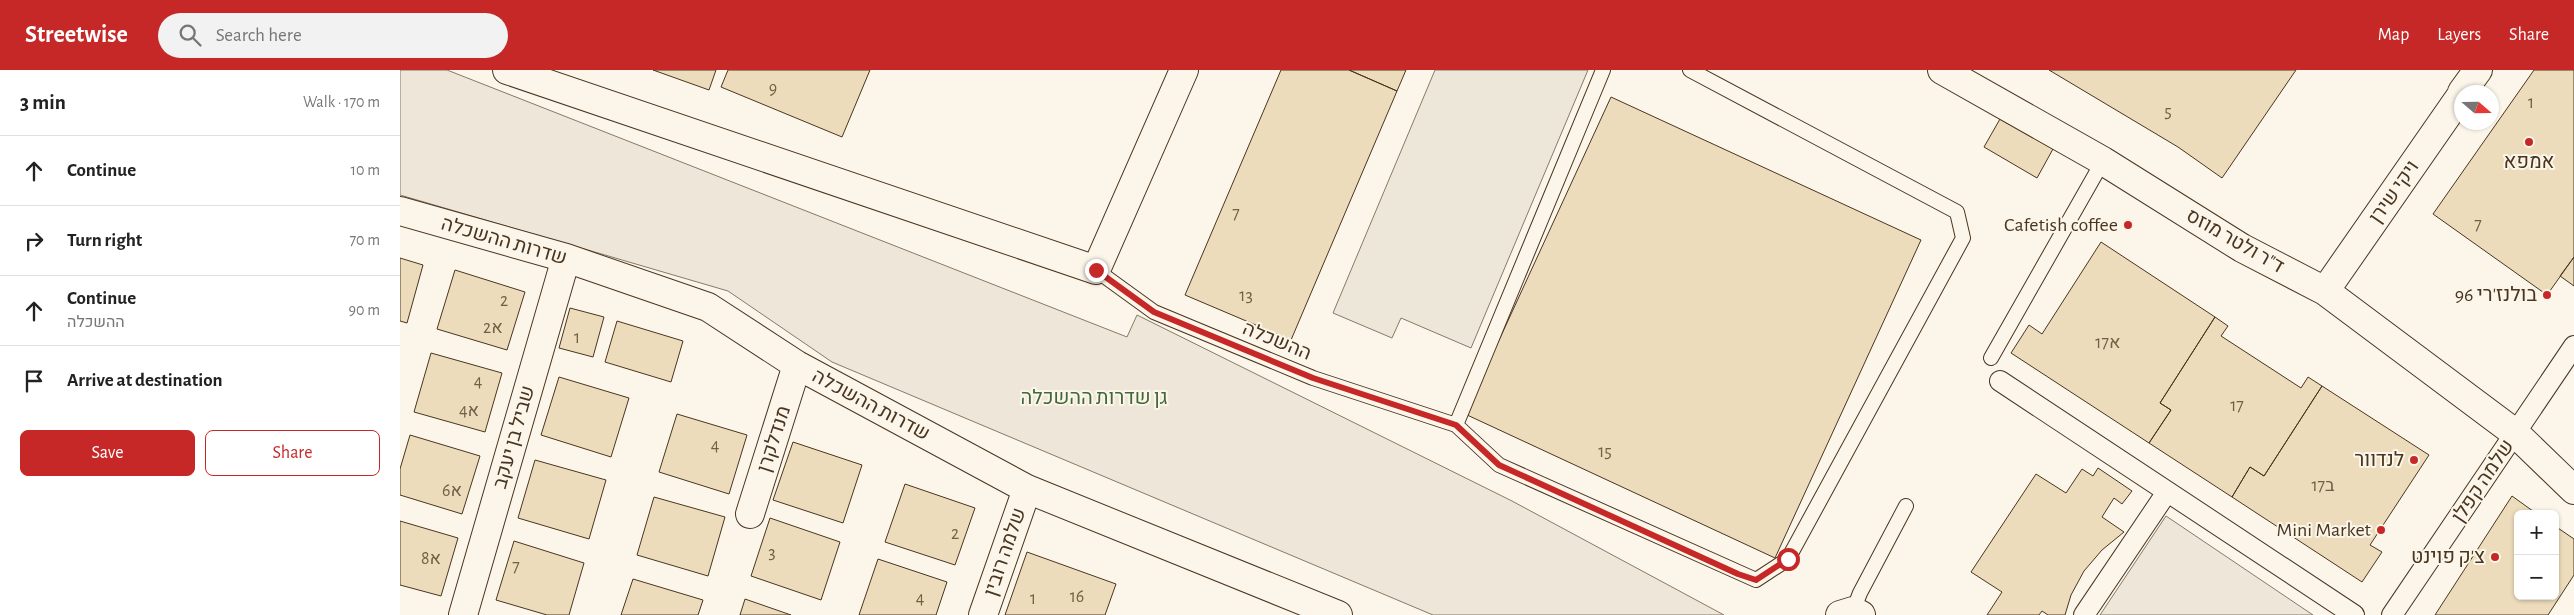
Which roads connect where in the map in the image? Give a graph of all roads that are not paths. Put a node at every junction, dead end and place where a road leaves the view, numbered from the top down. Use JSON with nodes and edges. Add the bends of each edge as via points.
{"nodes":[{"id":1,"x":507,"y":70,"type":"edge"},
{"id":2,"x":1184,"y":70,"type":"edge"},
{"id":3,"x":1603,"y":70,"type":"edge"},
{"id":4,"x":1690,"y":70,"type":"edge"},
{"id":5,"x":1942,"y":70,"type":"edge"},
{"id":6,"x":2478,"y":70,"type":"edge"},
{"id":7,"x":2468,"y":85,"type":"edge"},
{"id":8,"x":2454,"y":105,"type":"edge"},
{"id":9,"x":2103,"y":160,"type":"junction"},
{"id":10,"x":400,"y":211,"type":"edge"},
{"id":11,"x":566,"y":258,"type":"junction"},
{"id":12,"x":1096,"y":270,"type":"junction"},
{"id":13,"x":2325,"y":291,"type":"junction"},
{"id":14,"x":2574,"y":346,"type":"edge"},
{"id":15,"x":1991,"y":358,"type":"dead end"},
{"id":16,"x":798,"y":365,"type":"junction"},
{"id":17,"x":2000,"y":381,"type":"dead end"},
{"id":18,"x":1456,"y":425,"type":"junction"},
{"id":19,"x":2515,"y":433,"type":"junction"},
{"id":20,"x":1027,"y":489,"type":"junction"},
{"id":21,"x":2574,"y":490,"type":"edge"},
{"id":22,"x":2168,"y":492,"type":"junction"},
{"id":23,"x":1906,"y":506,"type":"dead end"},
{"id":24,"x":750,"y":514,"type":"dead end"},
{"id":25,"x":1851,"y":614,"type":"edge"},
{"id":26,"x":462,"y":615,"type":"edge"},
{"id":27,"x":983,"y":615,"type":"edge"},
{"id":28,"x":1338,"y":615,"type":"edge"},
{"id":29,"x":2084,"y":615,"type":"edge"},
{"id":30,"x":2354,"y":615,"type":"edge"},
{"id":31,"x":2392,"y":615,"type":"edge"}],
"edges":[{"from":1,"to":12,"type":"street"},
{"from":2,"to":12,"type":"street"},
{"from":3,"to":18,"type":"lane"},
{"from":4,"to":18,"type":"lane","via":[[1957,212],[1964,238],[1788,559],[1756,580],[1738,574],[1499,465]]},
{"from":5,"to":9,"type":"street","name":"ד\"ר ולטר מוזס"},
{"from":6,"to":7,"type":"street","name":"ויקי שירן"},
{"from":8,"to":13,"type":"street","name":"ויקי שירן"},
{"from":9,"to":13,"type":"street","name":"ד\"ר ולטר מוזס","via":[[2242,248]]},
{"from":9,"to":15,"type":"lane"},
{"from":10,"to":11,"type":"street","name":"שדרות ההשכלה"},
{"from":11,"to":16,"type":"street","name":"שדרות ההשכלה","via":[[708,307]]},
{"from":11,"to":26,"type":"street","name":"שביל בן יעקב"},
{"from":12,"to":18,"type":"lane","name":"ההשכלה","via":[[1154,312],[1313,378]]},
{"from":13,"to":19,"type":"street","name":"ד\"ר ולטר מוזס"},
{"from":14,"to":19,"type":"street","name":"שלמה קפלן"},
{"from":16,"to":20,"type":"street","name":"שדרות ההשכלה"},
{"from":16,"to":24,"type":"street","name":"מנדלקרן"},
{"from":17,"to":22,"type":"street"},
{"from":19,"to":21,"type":"street","name":"ד\"ר ולטר מוזס"},
{"from":19,"to":31,"type":"street","name":"שלמה קפלן"},
{"from":20,"to":27,"type":"street","name":"שלמה רובין"},
{"from":20,"to":28,"type":"street","name":"שדרות ההשכלה"},
{"from":22,"to":29,"type":"street"},
{"from":22,"to":30,"type":"street"},
{"from":23,"to":25,"type":"lane"}]}
